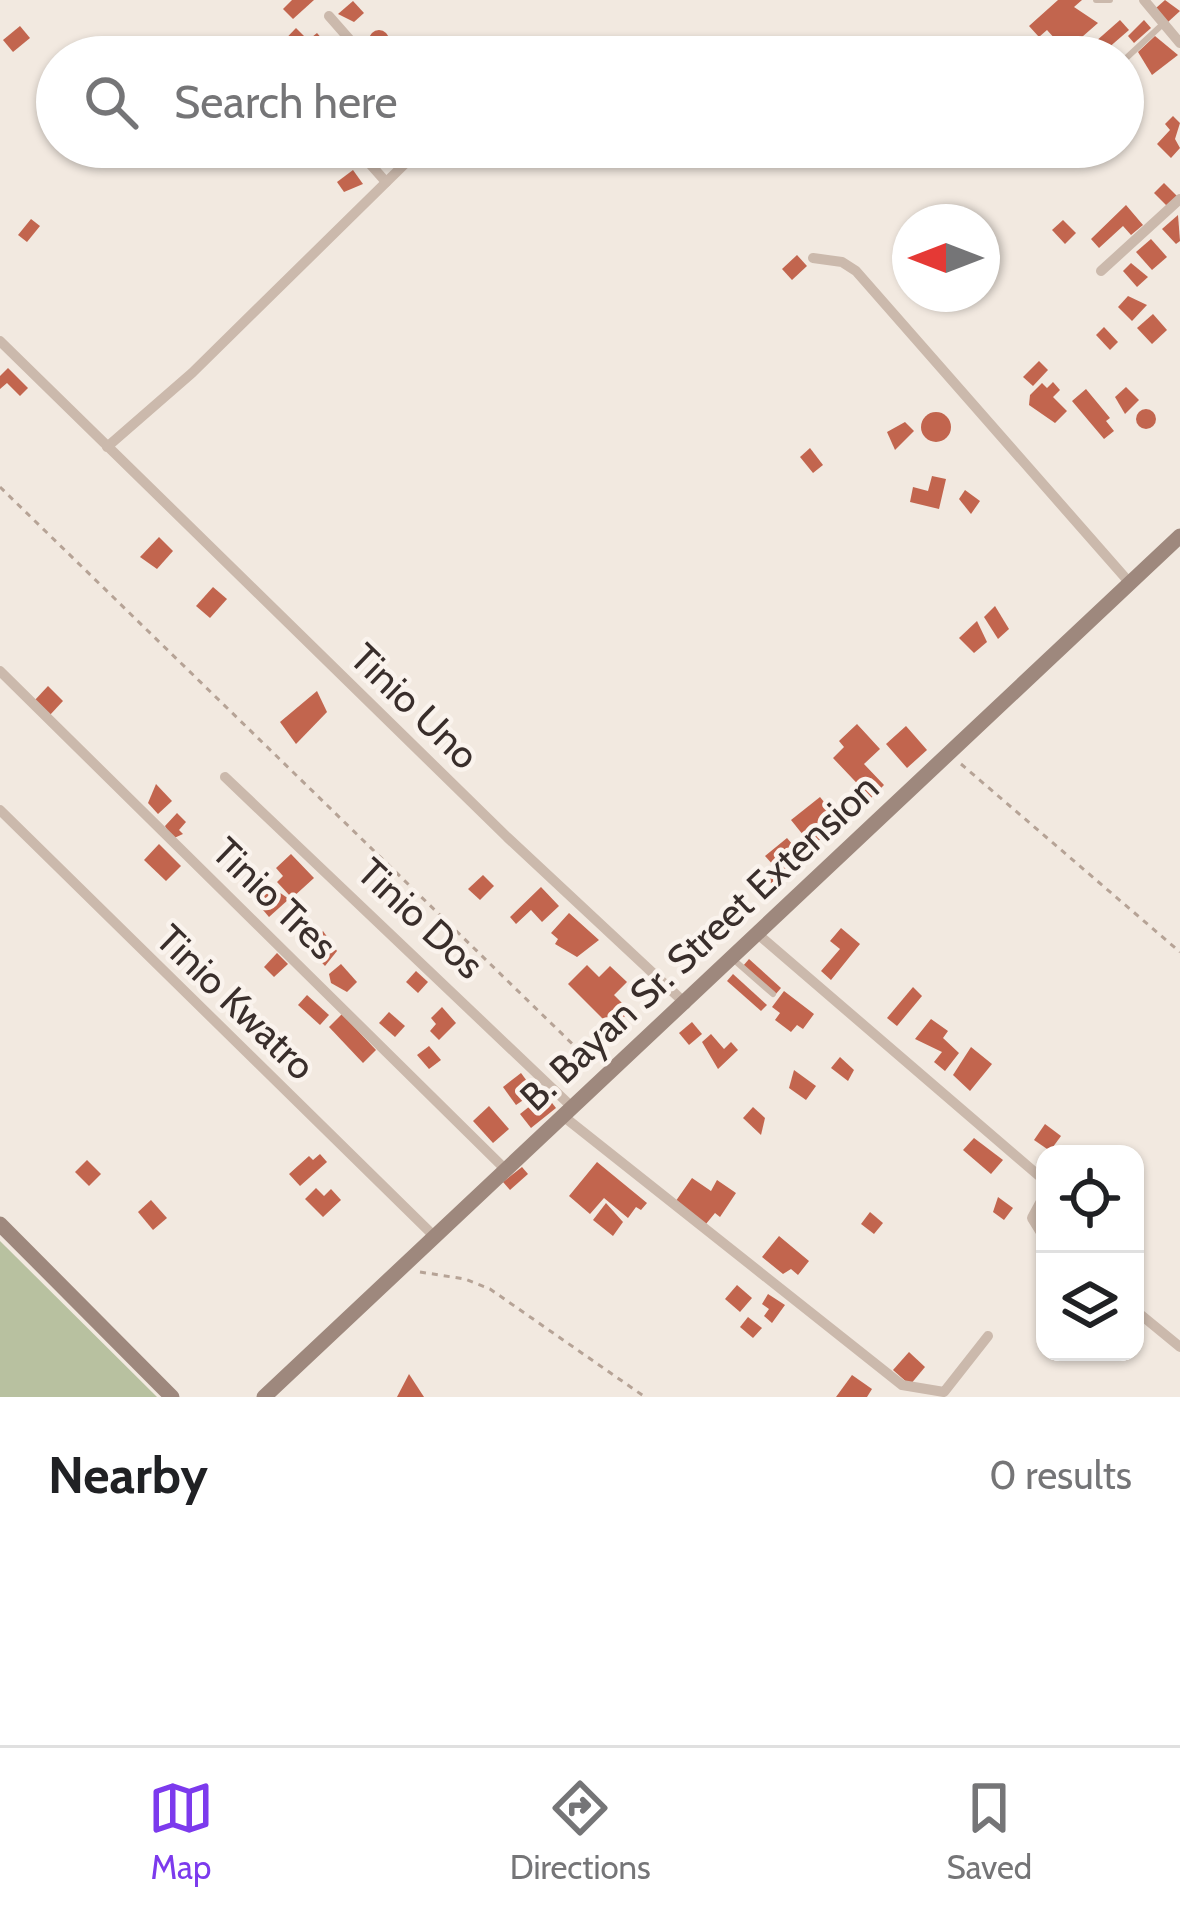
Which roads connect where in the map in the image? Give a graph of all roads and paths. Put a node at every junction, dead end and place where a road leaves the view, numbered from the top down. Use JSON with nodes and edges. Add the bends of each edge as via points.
{"nodes":[{"id":1,"x":1096,"y":0,"type":"edge"},
{"id":2,"x":1110,"y":0,"type":"edge"},
{"id":3,"x":1144,"y":0,"type":"edge"},
{"id":4,"x":329,"y":16,"type":"dead end"},
{"id":5,"x":1164,"y":23,"type":"junction"},
{"id":6,"x":347,"y":36,"type":"edge"},
{"id":7,"x":1144,"y":42,"type":"edge"},
{"id":8,"x":1180,"y":43,"type":"edge"},
{"id":9,"x":374,"y":168,"type":"edge"},
{"id":10,"x":400,"y":168,"type":"edge"},
{"id":11,"x":386,"y":182,"type":"junction"},
{"id":12,"x":1180,"y":199,"type":"edge"},
{"id":13,"x":813,"y":257,"type":"dead end"},
{"id":14,"x":1101,"y":272,"type":"dead end"},
{"id":15,"x":0,"y":341,"type":"edge"},
{"id":16,"x":107,"y":447,"type":"junction"},
{"id":17,"x":0,"y":487,"type":"edge"},
{"id":18,"x":1180,"y":536,"type":"edge"},
{"id":19,"x":1129,"y":583,"type":"junction"},
{"id":20,"x":0,"y":671,"type":"edge"},
{"id":21,"x":946,"y":751,"type":"junction"},
{"id":22,"x":226,"y":777,"type":"dead end"},
{"id":23,"x":0,"y":810,"type":"edge"},
{"id":24,"x":760,"y":936,"type":"junction"},
{"id":25,"x":1180,"y":952,"type":"edge"},
{"id":26,"x":734,"y":960,"type":"junction"},
{"id":27,"x":773,"y":994,"type":"dead end"},
{"id":28,"x":686,"y":1004,"type":"junction"},
{"id":29,"x":609,"y":1076,"type":"junction"},
{"id":30,"x":568,"y":1111,"type":"junction"},
{"id":31,"x":506,"y":1170,"type":"junction"},
{"id":32,"x":1036,"y":1173,"type":"edge"},
{"id":33,"x":0,"y":1224,"type":"edge"},
{"id":34,"x":433,"y":1235,"type":"junction"},
{"id":35,"x":400,"y":1267,"type":"junction"},
{"id":36,"x":1144,"y":1317,"type":"edge"},
{"id":37,"x":988,"y":1336,"type":"dead end"},
{"id":38,"x":1180,"y":1347,"type":"edge"},
{"id":39,"x":172,"y":1397,"type":"edge"},
{"id":40,"x":264,"y":1397,"type":"edge"},
{"id":41,"x":645,"y":1397,"type":"edge"}],
"edges":[{"from":1,"to":2,"type":"lane"},
{"from":3,"to":5,"type":"street"},
{"from":4,"to":6,"type":"street"},
{"from":5,"to":7,"type":"lane"},
{"from":5,"to":8,"type":"street"},
{"from":9,"to":11,"type":"street"},
{"from":10,"to":11,"type":"street"},
{"from":11,"to":16,"type":"street"},
{"from":12,"to":14,"type":"street"},
{"from":13,"to":19,"type":"street","via":[[856,271]]},
{"from":15,"to":16,"type":"street","name":"Tinio Uno"},
{"from":16,"to":28,"type":"street","name":"Tinio Uno"},
{"from":17,"to":29,"type":"path"},
{"from":18,"to":19,"type":"street","name":"B. Bayan Sr. Street Extension"},
{"from":19,"to":21,"type":"street","name":"B. Bayan Sr. Street Extension"},
{"from":20,"to":31,"type":"street","name":"Tinio Tres"},
{"from":21,"to":24,"type":"street","name":"B. Bayan Sr. Street Extension"},
{"from":21,"to":25,"type":"path"},
{"from":22,"to":30,"type":"street","name":"Tinio Dos"},
{"from":23,"to":34,"type":"street","name":"Tinio Kwatro"},
{"from":24,"to":26,"type":"street","name":"B. Bayan Sr. Street Extension"},
{"from":24,"to":32,"type":"street"},
{"from":26,"to":27,"type":"lane"},
{"from":26,"to":28,"type":"street","name":"B. Bayan Sr. Street Extension"},
{"from":28,"to":29,"type":"street","name":"B. Bayan Sr. Street Extension"},
{"from":29,"to":30,"type":"street","name":"B. Bayan Sr. Street Extension"},
{"from":30,"to":31,"type":"street","name":"B. Bayan Sr. Street Extension"},
{"from":30,"to":37,"type":"street","name":"Tinio Dos","via":[[902,1385],[944,1392]]},
{"from":31,"to":34,"type":"street","name":"B. Bayan Sr. Street Extension"},
{"from":33,"to":39,"type":"street"},
{"from":34,"to":35,"type":"street","name":"B. Bayan Sr. Street Extension"},
{"from":35,"to":40,"type":"street","name":"B. Bayan Sr. Street Extension"},
{"from":35,"to":41,"type":"path","via":[[490,1289]]},
{"from":36,"to":38,"type":"street"}]}
